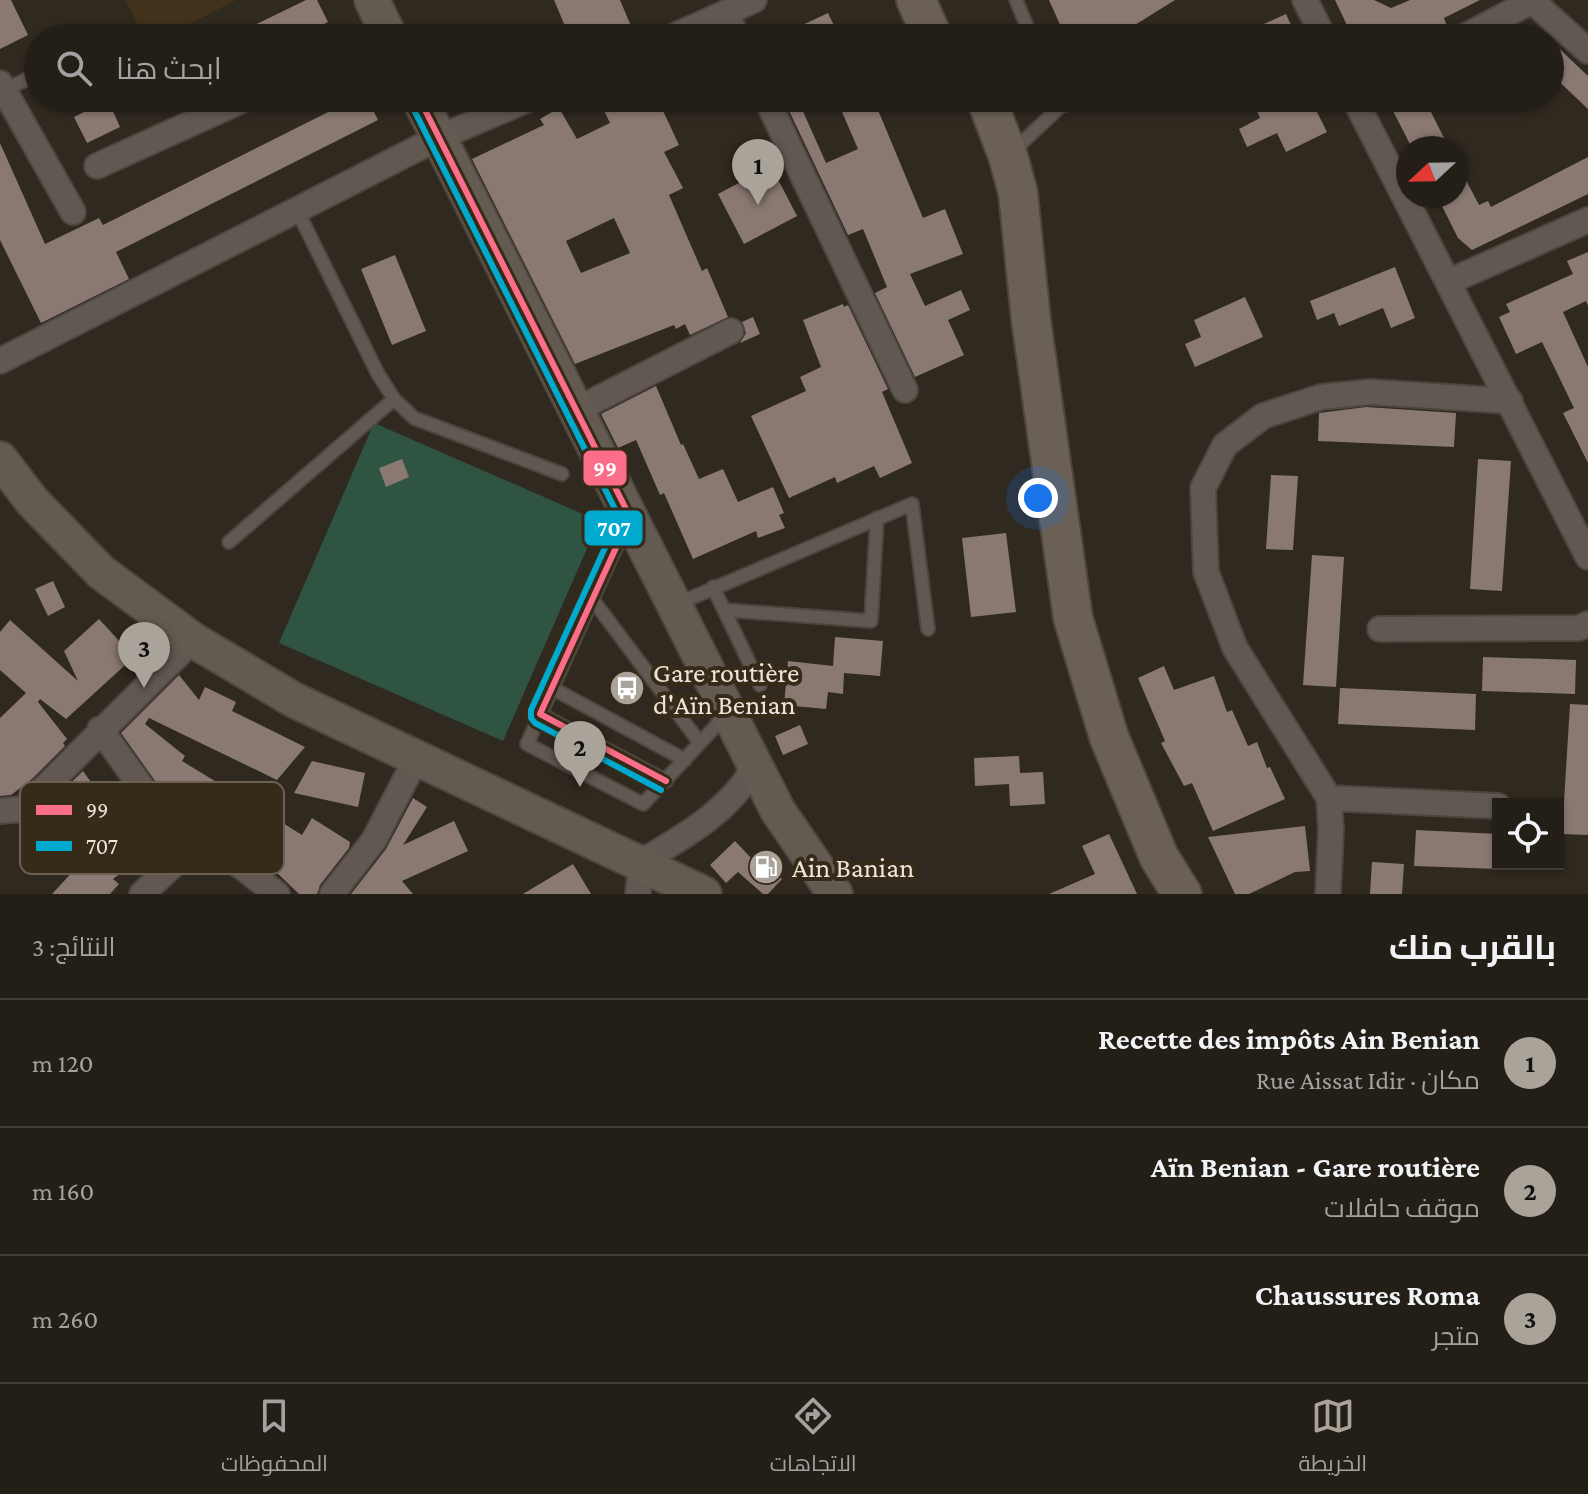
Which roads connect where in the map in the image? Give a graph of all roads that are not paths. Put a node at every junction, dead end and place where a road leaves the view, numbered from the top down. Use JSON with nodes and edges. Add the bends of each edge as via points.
{"nodes":[{"id":1,"x":754,"y":0,"type":"edge"},
{"id":2,"x":1016,"y":0,"type":"edge"},
{"id":3,"x":1305,"y":0,"type":"edge"},
{"id":4,"x":1531,"y":0,"type":"edge"},
{"id":5,"x":924,"y":10,"type":"edge"},
{"id":6,"x":726,"y":14,"type":"junction"},
{"id":7,"x":703,"y":24,"type":"edge"},
{"id":8,"x":731,"y":24,"type":"edge"},
{"id":9,"x":942,"y":24,"type":"edge"},
{"id":10,"x":1026,"y":24,"type":"edge"},
{"id":11,"x":1317,"y":24,"type":"edge"},
{"id":12,"x":1487,"y":24,"type":"edge"},
{"id":13,"x":1558,"y":24,"type":"edge"},
{"id":14,"x":1564,"y":30,"type":"edge"},
{"id":15,"x":1588,"y":51,"type":"edge"},
{"id":16,"x":24,"y":79,"type":"edge"},
{"id":17,"x":2,"y":86,"type":"edge"},
{"id":18,"x":216,"y":112,"type":"edge"},
{"id":19,"x":426,"y":112,"type":"edge"},
{"id":20,"x":498,"y":112,"type":"edge"},
{"id":21,"x":773,"y":112,"type":"edge"},
{"id":22,"x":966,"y":112,"type":"edge"},
{"id":23,"x":991,"y":112,"type":"edge"},
{"id":24,"x":1050,"y":112,"type":"edge"},
{"id":25,"x":1361,"y":112,"type":"edge"},
{"id":26,"x":438,"y":138,"type":"junction"},
{"id":27,"x":1008,"y":156,"type":"junction"},
{"id":28,"x":97,"y":166,"type":"dead end"},
{"id":29,"x":297,"y":210,"type":"junction"},
{"id":30,"x":73,"y":212,"type":"dead end"},
{"id":31,"x":1588,"y":220,"type":"edge"},
{"id":32,"x":1024,"y":259,"type":"junction"},
{"id":33,"x":1448,"y":282,"type":"junction"},
{"id":34,"x":731,"y":331,"type":"dead end"},
{"id":35,"x":0,"y":361,"type":"edge"},
{"id":36,"x":905,"y":390,"type":"dead end"},
{"id":37,"x":394,"y":399,"type":"junction"},
{"id":38,"x":1510,"y":401,"type":"junction"},
{"id":39,"x":576,"y":410,"type":"junction"},
{"id":40,"x":0,"y":459,"type":"edge"},
{"id":41,"x":562,"y":474,"type":"dead end"},
{"id":42,"x":630,"y":517,"type":"junction"},
{"id":43,"x":877,"y":518,"type":"junction"},
{"id":44,"x":229,"y":542,"type":"dead end"},
{"id":45,"x":1588,"y":557,"type":"edge"},
{"id":46,"x":713,"y":587,"type":"junction"},
{"id":47,"x":593,"y":600,"type":"junction"},
{"id":48,"x":674,"y":605,"type":"junction"},
{"id":49,"x":724,"y":610,"type":"junction"},
{"id":50,"x":1588,"y":624,"type":"edge"},
{"id":51,"x":928,"y":629,"type":"dead end"},
{"id":52,"x":1380,"y":629,"type":"dead end"},
{"id":53,"x":193,"y":640,"type":"junction"},
{"id":54,"x":760,"y":685,"type":"dead end"},
{"id":55,"x":552,"y":688,"type":"junction"},
{"id":56,"x":728,"y":713,"type":"junction"},
{"id":57,"x":540,"y":714,"type":"junction"},
{"id":58,"x":100,"y":729,"type":"junction"},
{"id":59,"x":700,"y":743,"type":"junction"},
{"id":60,"x":416,"y":759,"type":"junction"},
{"id":61,"x":685,"y":760,"type":"junction"},
{"id":62,"x":755,"y":765,"type":"junction"},
{"id":63,"x":666,"y":781,"type":"junction"},
{"id":64,"x":49,"y":782,"type":"edge"},
{"id":65,"x":138,"y":782,"type":"edge"},
{"id":66,"x":1329,"y":798,"type":"junction"},
{"id":67,"x":1492,"y":806,"type":"edge"},
{"id":68,"x":20,"y":809,"type":"edge"},
{"id":69,"x":0,"y":811,"type":"edge"},
{"id":70,"x":778,"y":811,"type":"junction"},
{"id":71,"x":163,"y":874,"type":"edge"},
{"id":72,"x":251,"y":874,"type":"edge"},
{"id":73,"x":640,"y":878,"type":"edge"},
{"id":74,"x":142,"y":894,"type":"edge"},
{"id":75,"x":277,"y":894,"type":"edge"},
{"id":76,"x":332,"y":894,"type":"edge"},
{"id":77,"x":704,"y":894,"type":"edge"},
{"id":78,"x":805,"y":894,"type":"edge"},
{"id":79,"x":835,"y":894,"type":"edge"},
{"id":80,"x":1182,"y":894,"type":"edge"},
{"id":81,"x":1328,"y":894,"type":"edge"}],
"edges":[{"from":1,"to":6,"type":"street"},
{"from":2,"to":10,"type":"lane"},
{"from":3,"to":11,"type":"street"},
{"from":4,"to":12,"type":"street"},
{"from":4,"to":13,"type":"street"},
{"from":5,"to":9,"type":"main road"},
{"from":6,"to":7,"type":"street"},
{"from":6,"to":8,"type":"street"},
{"from":14,"to":15,"type":"street"},
{"from":16,"to":17,"type":"lane"},
{"from":17,"to":30,"type":"street"},
{"from":18,"to":28,"type":"street"},
{"from":19,"to":26,"type":"street"},
{"from":20,"to":26,"type":"street"},
{"from":21,"to":36,"type":"street"},
{"from":22,"to":32,"type":"main road"},
{"from":23,"to":27,"type":"main road"},
{"from":24,"to":27,"type":"lane"},
{"from":25,"to":33,"type":"street"},
{"from":26,"to":29,"type":"street"},
{"from":26,"to":39,"type":"street"},
{"from":27,"to":32,"type":"main road","via":[[1018,193]]},
{"from":29,"to":35,"type":"street"},
{"from":29,"to":37,"type":"lane"},
{"from":31,"to":33,"type":"street"},
{"from":32,"to":80,"type":"main road","via":[[1073,618],[1109,737],[1159,857]]},
{"from":33,"to":38,"type":"street"},
{"from":34,"to":39,"type":"street"},
{"from":37,"to":41,"type":"lane","via":[[414,418]]},
{"from":37,"to":44,"type":"lane"},
{"from":38,"to":45,"type":"street"},
{"from":38,"to":66,"type":"street","via":[[1370,392],[1321,397],[1263,416],[1225,445],[1203,488],[1206,572],[1235,648]]},
{"from":39,"to":42,"type":"street"},
{"from":40,"to":53,"type":"street","via":[[32,501],[101,572]]},
{"from":42,"to":47,"type":"lane"},
{"from":42,"to":48,"type":"street"},
{"from":43,"to":46,"type":"lane"},
{"from":43,"to":49,"type":"lane","via":[[871,621]]},
{"from":43,"to":51,"type":"lane","via":[[912,504]]},
{"from":46,"to":48,"type":"lane"},
{"from":46,"to":49,"type":"lane"},
{"from":47,"to":55,"type":"lane"},
{"from":47,"to":59,"type":"lane"},
{"from":48,"to":56,"type":"street"},
{"from":49,"to":54,"type":"lane"},
{"from":50,"to":52,"type":"street"},
{"from":53,"to":58,"type":"street"},
{"from":53,"to":60,"type":"street","via":[[294,700]]},
{"from":55,"to":57,"type":"lane"},
{"from":55,"to":61,"type":"lane"},
{"from":56,"to":59,"type":"lane"},
{"from":56,"to":62,"type":"street"},
{"from":57,"to":63,"type":"lane"},
{"from":57,"to":63,"type":"lane","via":[[527,744],[643,804]]},
{"from":58,"to":64,"type":"street"},
{"from":58,"to":65,"type":"street"},
{"from":59,"to":61,"type":"lane"},
{"from":60,"to":73,"type":"street"},
{"from":60,"to":76,"type":"street","via":[[374,840]]},
{"from":61,"to":63,"type":"lane"},
{"from":62,"to":70,"type":"street"},
{"from":62,"to":73,"type":"street","via":[[744,786]]},
{"from":66,"to":67,"type":"street"},
{"from":66,"to":81,"type":"street"},
{"from":68,"to":69,"type":"street"},
{"from":70,"to":78,"type":"street"},
{"from":70,"to":79,"type":"street"},
{"from":71,"to":74,"type":"street"},
{"from":72,"to":75,"type":"street"},
{"from":73,"to":77,"type":"street"}]}
